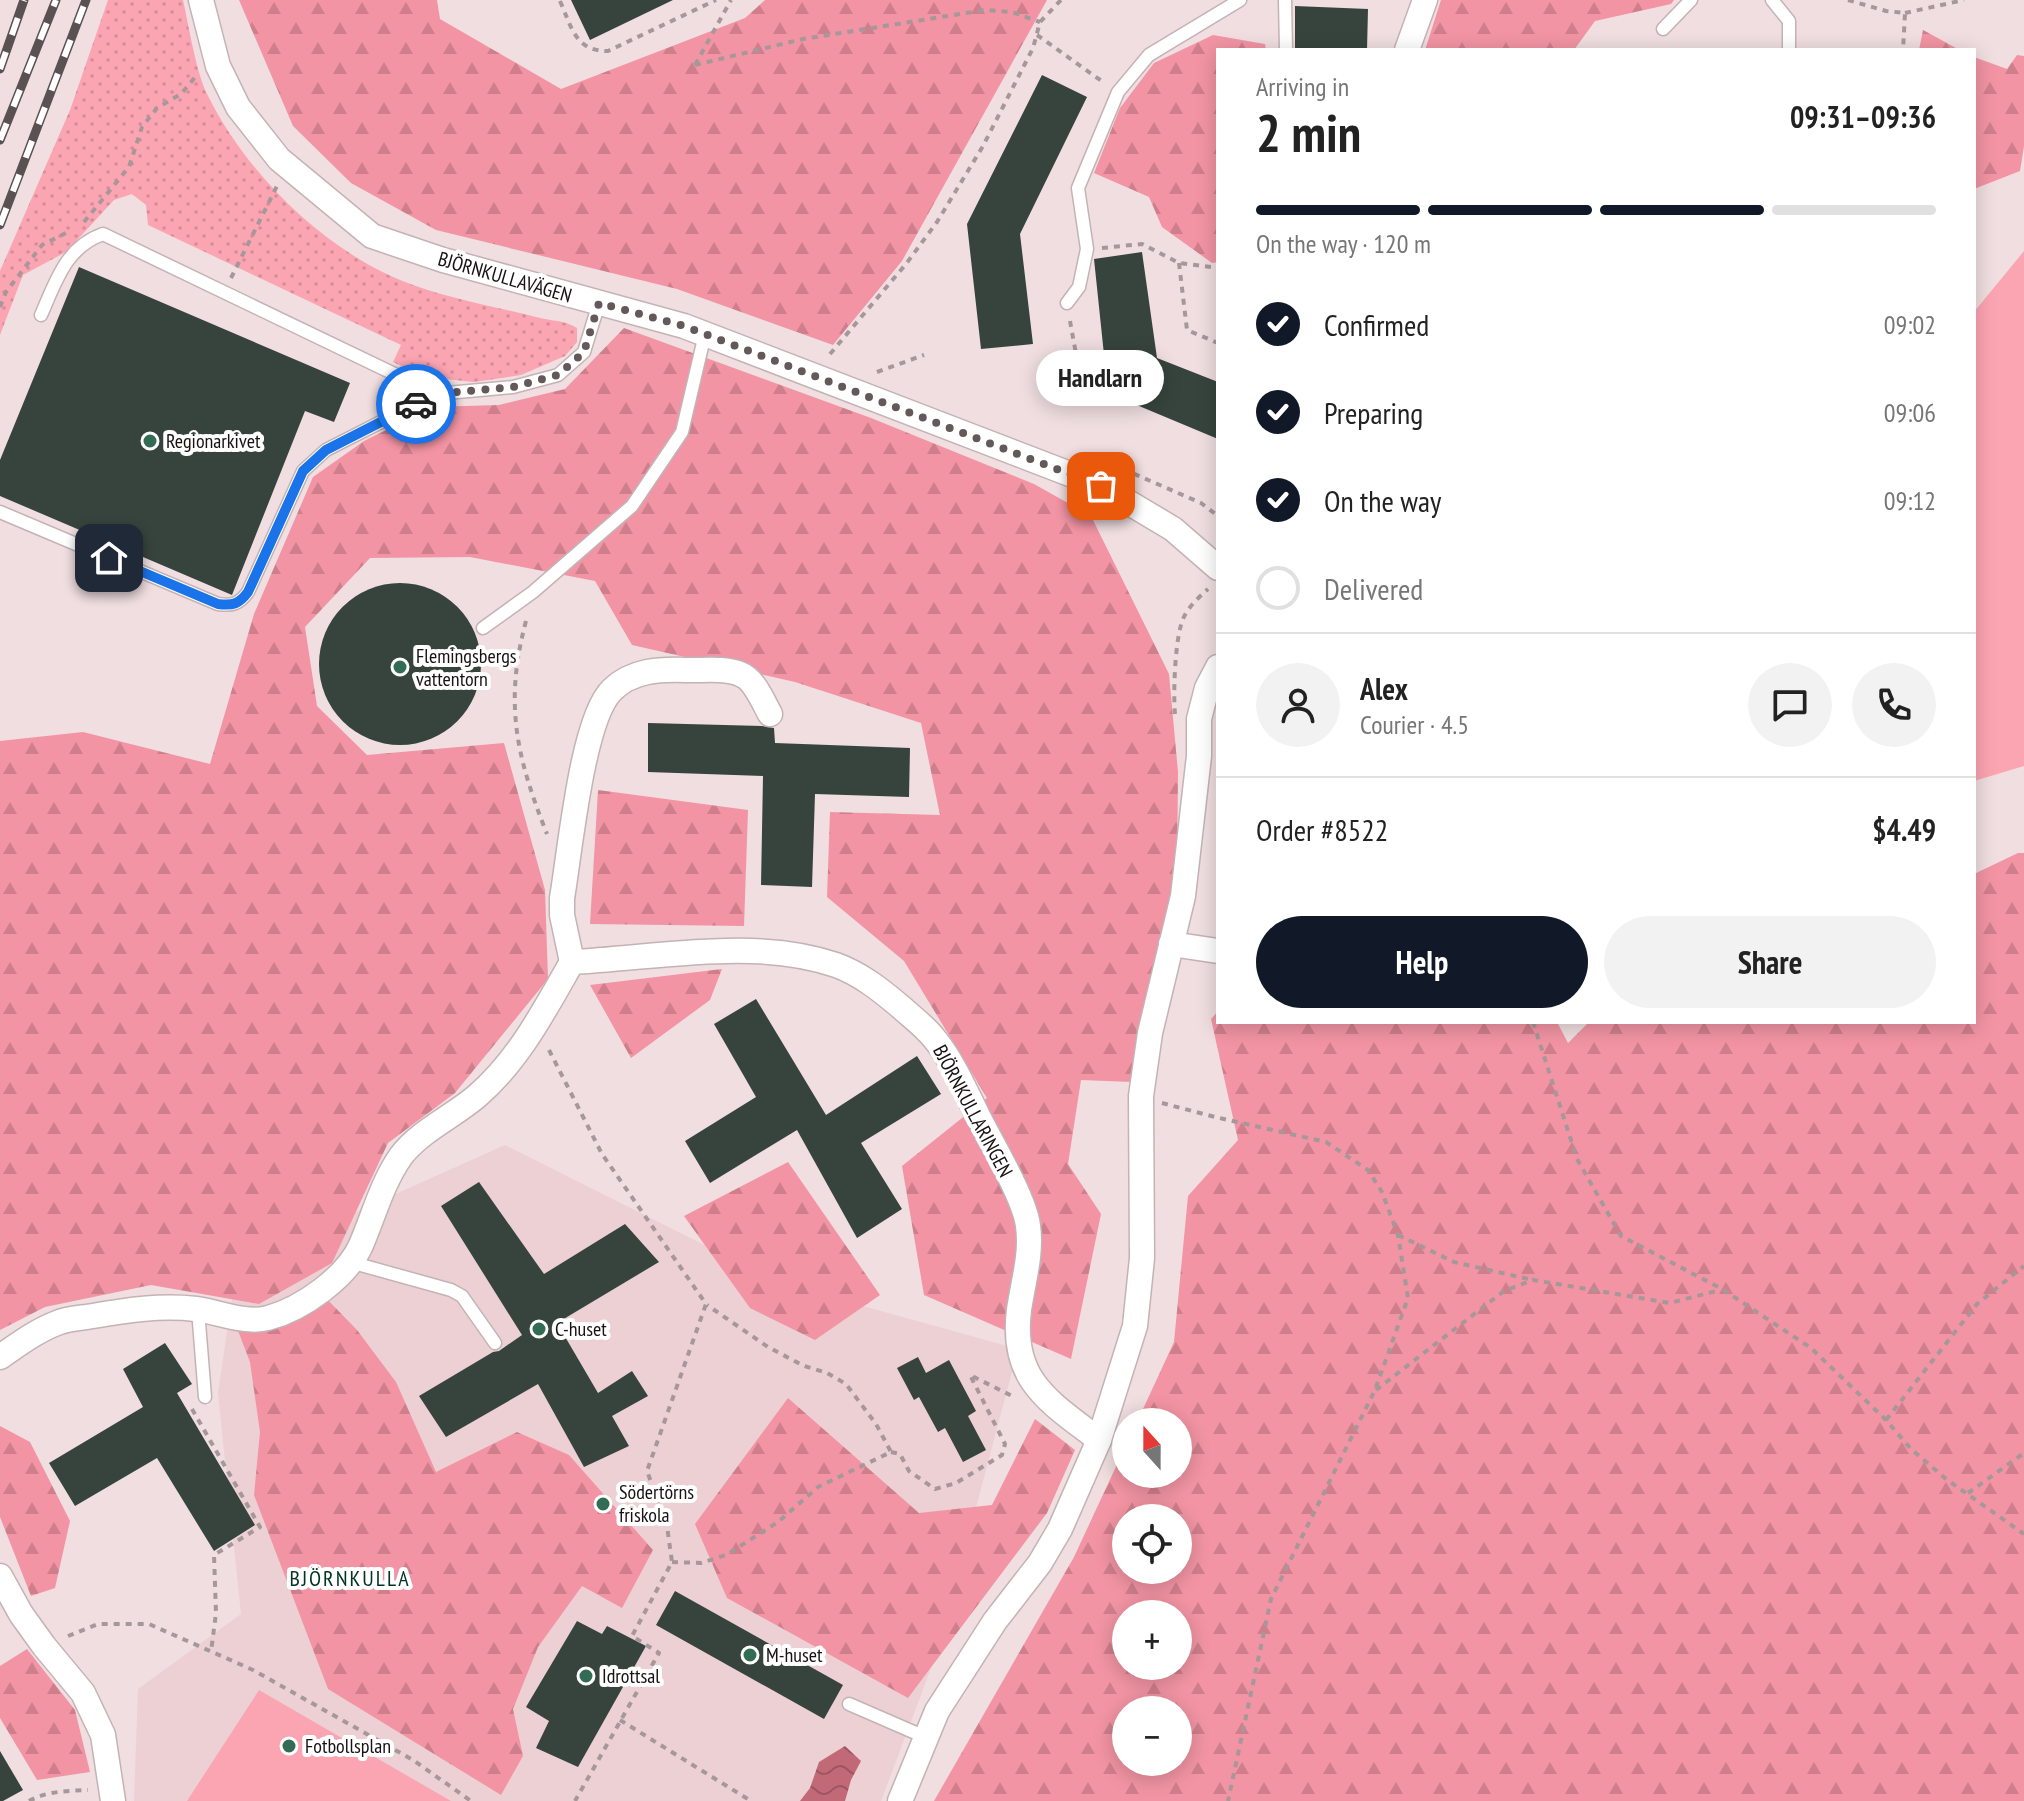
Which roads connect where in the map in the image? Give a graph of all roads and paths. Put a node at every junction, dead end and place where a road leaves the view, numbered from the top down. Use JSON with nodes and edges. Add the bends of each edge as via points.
{"nodes":[{"id":1,"x":201,"y":0,"type":"edge"},
{"id":2,"x":561,"y":0,"type":"edge"},
{"id":3,"x":716,"y":0,"type":"edge"},
{"id":4,"x":731,"y":0,"type":"edge"},
{"id":5,"x":1061,"y":0,"type":"edge"},
{"id":6,"x":1240,"y":0,"type":"edge"},
{"id":7,"x":1285,"y":0,"type":"edge"},
{"id":8,"x":1425,"y":0,"type":"edge"},
{"id":9,"x":1691,"y":0,"type":"edge"},
{"id":10,"x":1772,"y":0,"type":"edge"},
{"id":11,"x":1848,"y":0,"type":"edge"},
{"id":12,"x":1964,"y":0,"type":"edge"},
{"id":13,"x":1905,"y":13,"type":"junction"},
{"id":14,"x":1040,"y":22,"type":"junction"},
{"id":15,"x":1663,"y":29,"type":"dead end"},
{"id":16,"x":1037,"y":35,"type":"junction"},
{"id":17,"x":1286,"y":48,"type":"edge"},
{"id":18,"x":1408,"y":48,"type":"edge"},
{"id":19,"x":1789,"y":48,"type":"edge"},
{"id":20,"x":1903,"y":48,"type":"edge"},
{"id":21,"x":216,"y":56,"type":"junction"},
{"id":22,"x":1118,"y":92,"type":"junction"},
{"id":23,"x":278,"y":183,"type":"dead end"},
{"id":24,"x":84,"y":222,"type":"dead end"},
{"id":25,"x":72,"y":230,"type":"dead end"},
{"id":26,"x":1087,"y":249,"type":"junction"},
{"id":27,"x":1179,"y":263,"type":"junction"},
{"id":28,"x":236,"y":267,"type":"dead end"},
{"id":29,"x":1216,"y":268,"type":"edge"},
{"id":30,"x":599,"y":303,"type":"junction"},
{"id":31,"x":1067,"y":303,"type":"joint"},
{"id":32,"x":0,"y":307,"type":"edge"},
{"id":33,"x":41,"y":315,"type":"dead end"},
{"id":34,"x":705,"y":334,"type":"junction"},
{"id":35,"x":1216,"y":342,"type":"edge"},
{"id":36,"x":830,"y":354,"type":"dead end"},
{"id":37,"x":1076,"y":354,"type":"dead end"},
{"id":38,"x":924,"y":355,"type":"dead end"},
{"id":39,"x":877,"y":372,"type":"dead end"},
{"id":40,"x":436,"y":394,"type":"junction"},
{"id":41,"x":0,"y":512,"type":"edge"},
{"id":42,"x":1214,"y":578,"type":"edge"},
{"id":43,"x":533,"y":592,"type":"junction"},
{"id":44,"x":483,"y":628,"type":"dead end"},
{"id":45,"x":1213,"y":677,"type":"edge"},
{"id":46,"x":770,"y":714,"type":"dead end"},
{"id":47,"x":1175,"y":721,"type":"dead end"},
{"id":48,"x":568,"y":864,"type":"junction"},
{"id":49,"x":1171,"y":944,"type":"junction"},
{"id":50,"x":1216,"y":951,"type":"edge"},
{"id":51,"x":572,"y":962,"type":"junction"},
{"id":52,"x":1534,"y":1024,"type":"edge"},
{"id":53,"x":536,"y":1025,"type":"junction"},
{"id":54,"x":1141,"y":1096,"type":"junction"},
{"id":55,"x":1398,"y":1235,"type":"junction"},
{"id":56,"x":350,"y":1262,"type":"junction"},
{"id":57,"x":2024,"y":1266,"type":"edge"},
{"id":58,"x":1535,"y":1281,"type":"junction"},
{"id":59,"x":1722,"y":1289,"type":"junction"},
{"id":60,"x":706,"y":1304,"type":"junction"},
{"id":61,"x":198,"y":1310,"type":"junction"},
{"id":62,"x":495,"y":1343,"type":"dead end"},
{"id":63,"x":0,"y":1357,"type":"edge"},
{"id":64,"x":1035,"y":1388,"type":"junction"},
{"id":65,"x":1375,"y":1390,"type":"junction"},
{"id":66,"x":205,"y":1397,"type":"dead end"},
{"id":67,"x":192,"y":1410,"type":"dead end"},
{"id":68,"x":1886,"y":1420,"type":"junction"},
{"id":69,"x":1099,"y":1440,"type":"junction"},
{"id":70,"x":891,"y":1452,"type":"junction"},
{"id":71,"x":2024,"y":1453,"type":"edge"},
{"id":72,"x":1968,"y":1493,"type":"junction"},
{"id":73,"x":2024,"y":1534,"type":"edge"},
{"id":74,"x":672,"y":1562,"type":"junction"},
{"id":75,"x":0,"y":1576,"type":"edge"},
{"id":76,"x":44,"y":1646,"type":"junction"},
{"id":77,"x":211,"y":1652,"type":"junction"},
{"id":78,"x":849,"y":1704,"type":"dead end"},
{"id":79,"x":620,"y":1720,"type":"junction"},
{"id":80,"x":925,"y":1737,"type":"junction"},
{"id":81,"x":112,"y":1795,"type":"edge"},
{"id":82,"x":29,"y":1801,"type":"edge"},
{"id":83,"x":471,"y":1801,"type":"edge"},
{"id":84,"x":575,"y":1801,"type":"edge"},
{"id":85,"x":751,"y":1801,"type":"edge"},
{"id":86,"x":900,"y":1801,"type":"edge"},
{"id":87,"x":1228,"y":1801,"type":"edge"}],
"edges":[{"from":1,"to":21,"type":"street","name":"BJÖRNKULLAVÄGEN"},
{"from":2,"to":3,"type":"path","via":[[582,45],[594,51],[608,51]]},
{"from":4,"to":14,"type":"path","via":[[695,65],[803,39],[985,10]]},
{"from":5,"to":14,"type":"path"},
{"from":6,"to":22,"type":"lane","via":[[1149,55]]},
{"from":7,"to":17,"type":"lane"},
{"from":8,"to":18,"type":"street"},
{"from":9,"to":15,"type":"lane"},
{"from":10,"to":19,"type":"lane","via":[[1789,21]]},
{"from":11,"to":13,"type":"path"},
{"from":12,"to":13,"type":"path"},
{"from":13,"to":20,"type":"path"},
{"from":14,"to":16,"type":"path"},
{"from":16,"to":22,"type":"path"},
{"from":16,"to":36,"type":"path","via":[[983,146],[937,222]]},
{"from":21,"to":24,"type":"path","via":[[181,94],[157,108],[142,127],[129,167]]},
{"from":21,"to":30,"type":"street","name":"BJÖRNKULLAVÄGEN","via":[[238,107],[279,159],[372,236]]},
{"from":22,"to":26,"type":"lane","via":[[1078,188]]},
{"from":23,"to":28,"type":"path"},
{"from":25,"to":32,"type":"path","via":[[42,245]]},
{"from":26,"to":27,"type":"path","via":[[1142,244]]},
{"from":26,"to":31,"type":"lane","via":[[1079,287]]},
{"from":27,"to":29,"type":"path"},
{"from":27,"to":35,"type":"path","via":[[1187,330]]},
{"from":30,"to":34,"type":"street","name":"BJÖRNKULLAVÄGEN"},
{"from":30,"to":40,"type":"lane","via":[[584,352],[558,375],[513,387]]},
{"from":31,"to":37,"type":"path"},
{"from":33,"to":40,"type":"lane","via":[[64,263],[87,240],[103,234]]},
{"from":34,"to":42,"type":"street","name":"BJÖRNKULLAVÄGEN","via":[[1101,486],[1173,529]]},
{"from":34,"to":43,"type":"lane","via":[[682,432],[632,506]]},
{"from":38,"to":39,"type":"path"},
{"from":40,"to":41,"type":"lane","via":[[326,450],[303,471],[248,592],[230,606]]},
{"from":42,"to":47,"type":"path","via":[[1183,620]]},
{"from":43,"to":44,"type":"lane"},
{"from":43,"to":48,"type":"path","via":[[512,699],[522,760],[539,814],[559,863]]},
{"from":45,"to":49,"type":"street","via":[[1199,719],[1183,896]]},
{"from":46,"to":48,"type":"street","via":[[748,678],[733,672],[653,670],[626,679],[599,707],[584,760]]},
{"from":48,"to":51,"type":"street","via":[[562,915]]},
{"from":49,"to":50,"type":"street"},
{"from":49,"to":54,"type":"street"},
{"from":51,"to":53,"type":"street"},
{"from":51,"to":64,"type":"street","name":"BJÖRNKULLARINGEN","via":[[774,952],[837,966],[878,987],[919,1023],[954,1070],[1028,1224],[1020,1347]]},
{"from":52,"to":59,"type":"path","via":[[1577,1159],[1621,1236]]},
{"from":53,"to":56,"type":"street","via":[[494,1080],[402,1155]]},
{"from":53,"to":60,"type":"path","via":[[602,1154]]},
{"from":54,"to":55,"type":"path","via":[[1326,1142],[1368,1170]]},
{"from":54,"to":69,"type":"street","via":[[1142,1258],[1135,1326]]},
{"from":55,"to":58,"type":"path","via":[[1454,1262]]},
{"from":55,"to":65,"type":"path","via":[[1408,1298]]},
{"from":56,"to":61,"type":"street","via":[[320,1292],[266,1319]]},
{"from":56,"to":62,"type":"lane","via":[[462,1296]]},
{"from":57,"to":68,"type":"path","via":[[1977,1304]]},
{"from":58,"to":59,"type":"path","via":[[1670,1303]]},
{"from":58,"to":65,"type":"path","via":[[1504,1291]]},
{"from":59,"to":68,"type":"path","via":[[1811,1348]]},
{"from":60,"to":70,"type":"path","via":[[768,1347],[846,1384]]},
{"from":60,"to":74,"type":"path","via":[[647,1471],[667,1526]]},
{"from":61,"to":63,"type":"street","via":[[154,1306],[61,1321]]},
{"from":61,"to":66,"type":"lane"},
{"from":64,"to":69,"type":"street"},
{"from":64,"to":70,"type":"path","via":[[1019,1400],[970,1375],[1005,1444],[1002,1455],[956,1483],[935,1489],[909,1471],[900,1454]]},
{"from":65,"to":87,"type":"path","via":[[1271,1599]]},
{"from":67,"to":77,"type":"path","via":[[260,1527],[214,1555]]},
{"from":68,"to":72,"type":"path","via":[[1911,1449]]},
{"from":69,"to":80,"type":"street","via":[[1060,1529],[953,1682]]},
{"from":70,"to":74,"type":"path","via":[[818,1487],[778,1522],[726,1555],[701,1563]]},
{"from":71,"to":72,"type":"path"},
{"from":72,"to":73,"type":"path"},
{"from":74,"to":79,"type":"path","via":[[632,1636],[659,1653]]},
{"from":75,"to":76,"type":"street"},
{"from":76,"to":77,"type":"path","via":[[98,1624],[149,1624]]},
{"from":76,"to":81,"type":"street","via":[[83,1693],[103,1735]]},
{"from":77,"to":83,"type":"path","via":[[413,1760]]},
{"from":78,"to":80,"type":"lane"},
{"from":79,"to":84,"type":"path"},
{"from":79,"to":85,"type":"path"},
{"from":80,"to":86,"type":"street"},
{"from":81,"to":82,"type":"path","via":[[57,1791]]}]}
